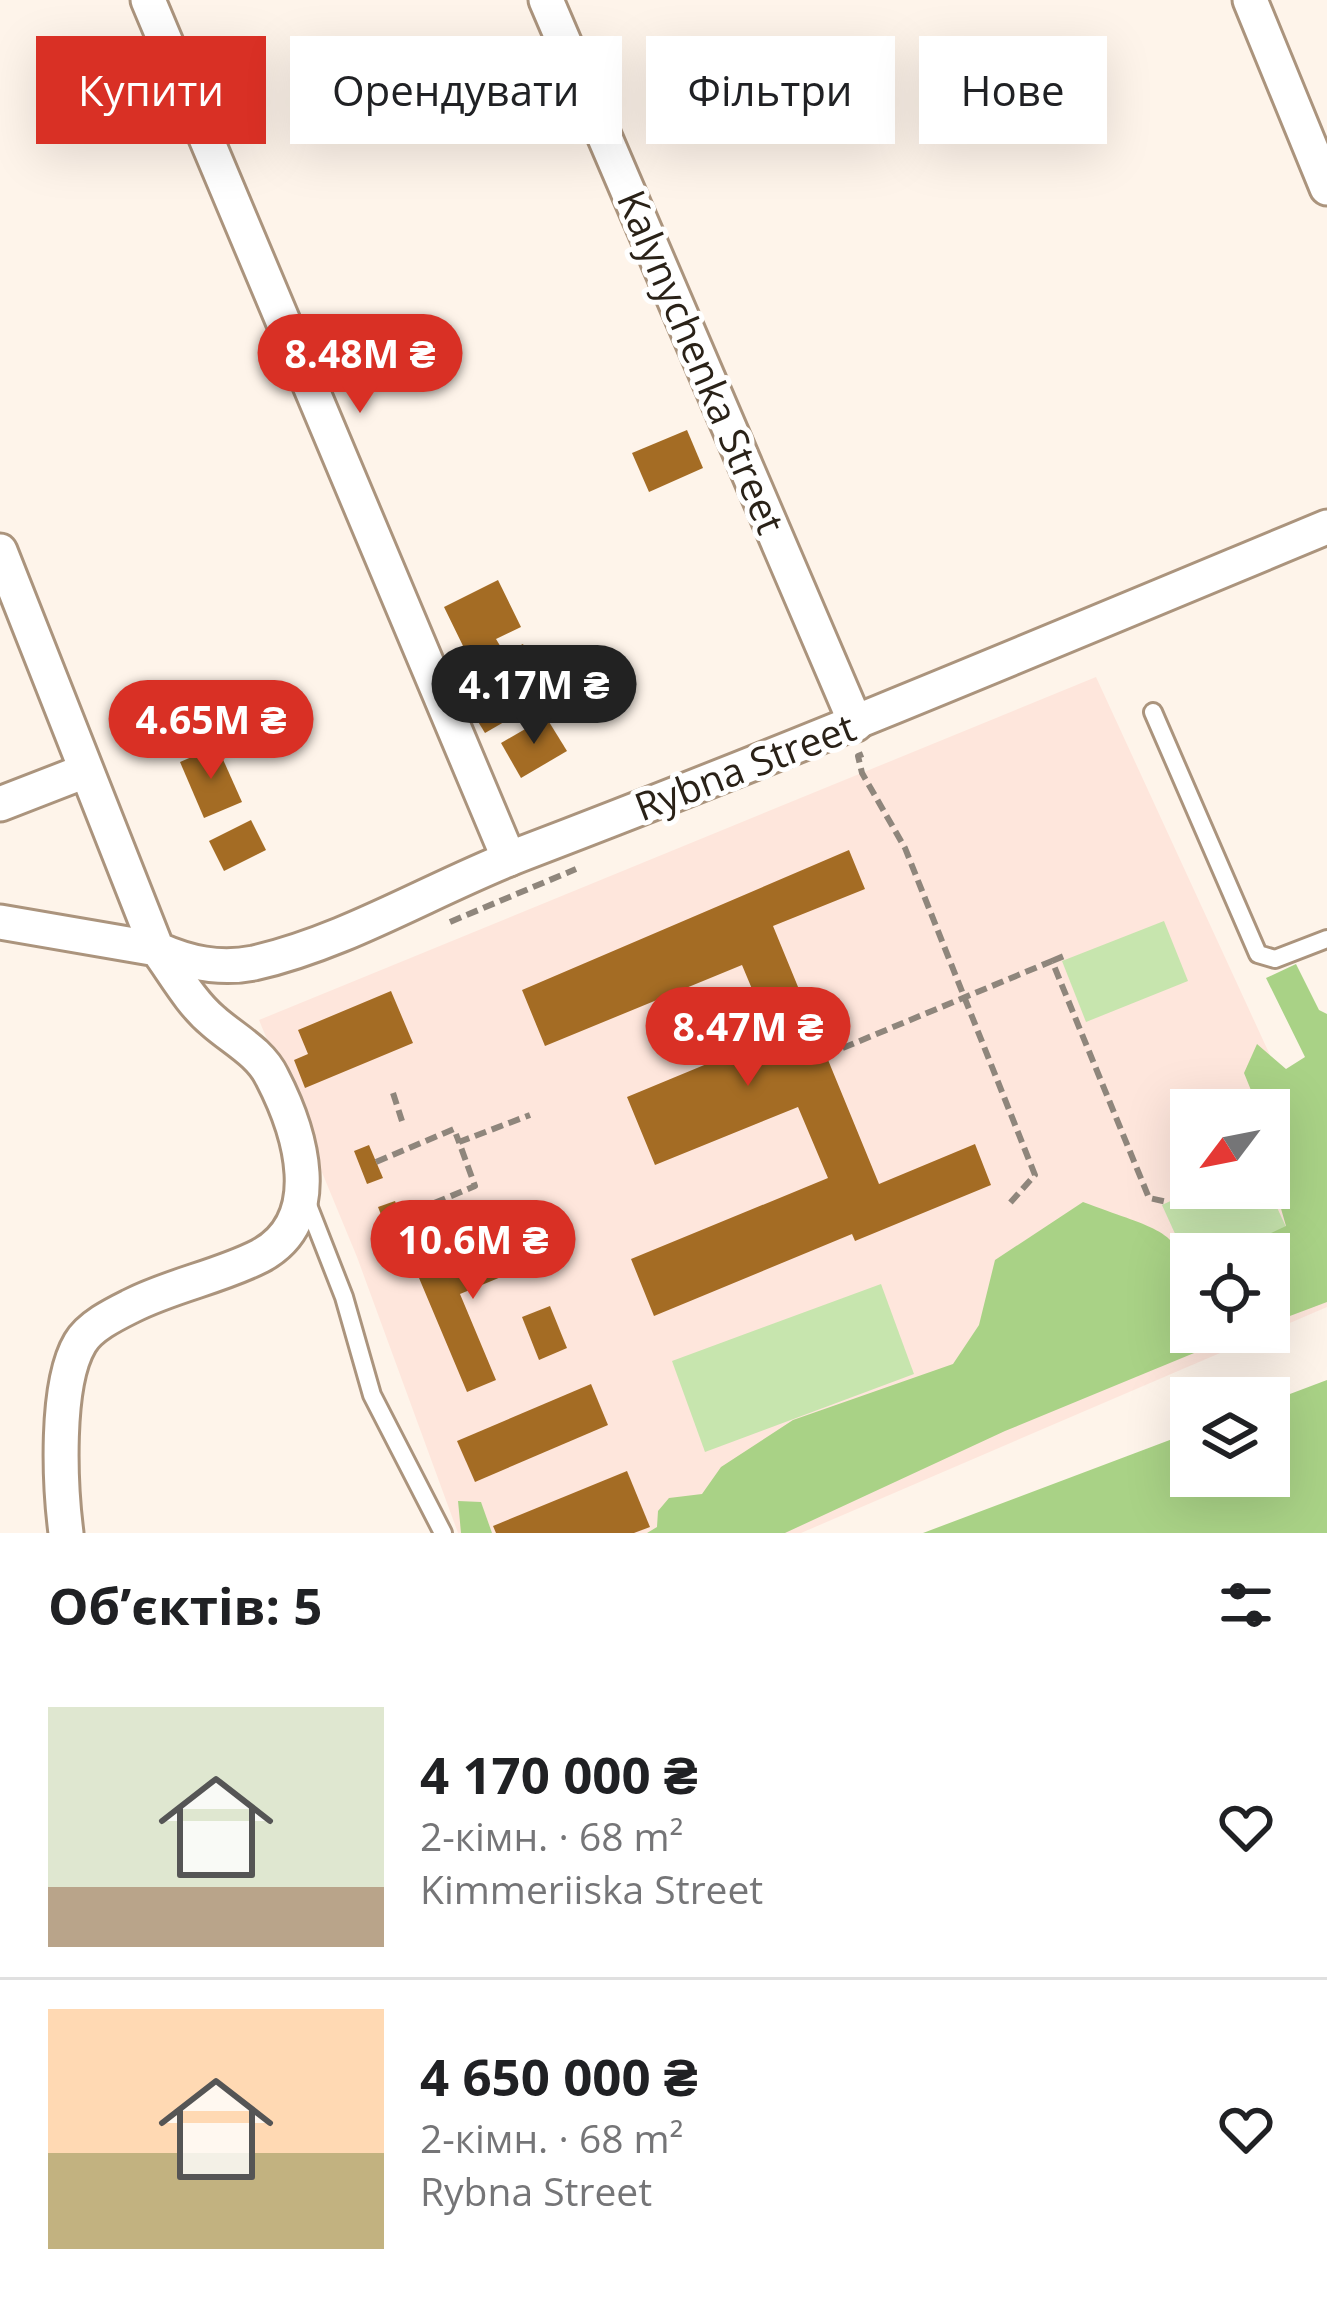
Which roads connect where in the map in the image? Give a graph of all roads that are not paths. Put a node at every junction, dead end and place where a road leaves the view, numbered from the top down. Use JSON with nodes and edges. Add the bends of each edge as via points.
{"nodes":[{"id":1,"x":148,"y":0,"type":"edge"},
{"id":2,"x":546,"y":0,"type":"edge"},
{"id":3,"x":1250,"y":0,"type":"edge"},
{"id":4,"x":1327,"y":188,"type":"edge"},
{"id":5,"x":1327,"y":526,"type":"edge"},
{"id":6,"x":0,"y":551,"type":"edge"},
{"id":7,"x":1153,"y":712,"type":"dead end"},
{"id":8,"x":867,"y":736,"type":"junction"},
{"id":9,"x":85,"y":771,"type":"junction"},
{"id":10,"x":0,"y":804,"type":"edge"},
{"id":11,"x":509,"y":859,"type":"junction"},
{"id":12,"x":0,"y":922,"type":"edge"},
{"id":13,"x":1327,"y":939,"type":"edge"},
{"id":14,"x":157,"y":949,"type":"junction"},
{"id":15,"x":304,"y":1194,"type":"junction"},
{"id":16,"x":66,"y":1533,"type":"edge"},
{"id":17,"x":443,"y":1533,"type":"edge"}],
"edges":[{"from":1,"to":11,"type":"street"},
{"from":2,"to":8,"type":"street","name":"Kalynychenka Street"},
{"from":3,"to":4,"type":"street"},
{"from":5,"to":8,"type":"street","name":"Rybna Street"},
{"from":6,"to":9,"type":"street"},
{"from":7,"to":13,"type":"lane","via":[[1258,954],[1275,959]]},
{"from":8,"to":11,"type":"street","name":"Rybna Street"},
{"from":9,"to":10,"type":"street"},
{"from":9,"to":14,"type":"street"},
{"from":11,"to":14,"type":"street","name":"Rybna Street","via":[[248,964],[185,962]]},
{"from":12,"to":14,"type":"street","name":"Rybna Street"},
{"from":14,"to":15,"type":"street","via":[[210,1020],[271,1073],[301,1151]]},
{"from":15,"to":16,"type":"street","via":[[294,1225],[263,1255],[140,1301],[80,1343],[64,1407],[59,1480]]},
{"from":15,"to":17,"type":"lane","via":[[372,1395]]}]}
